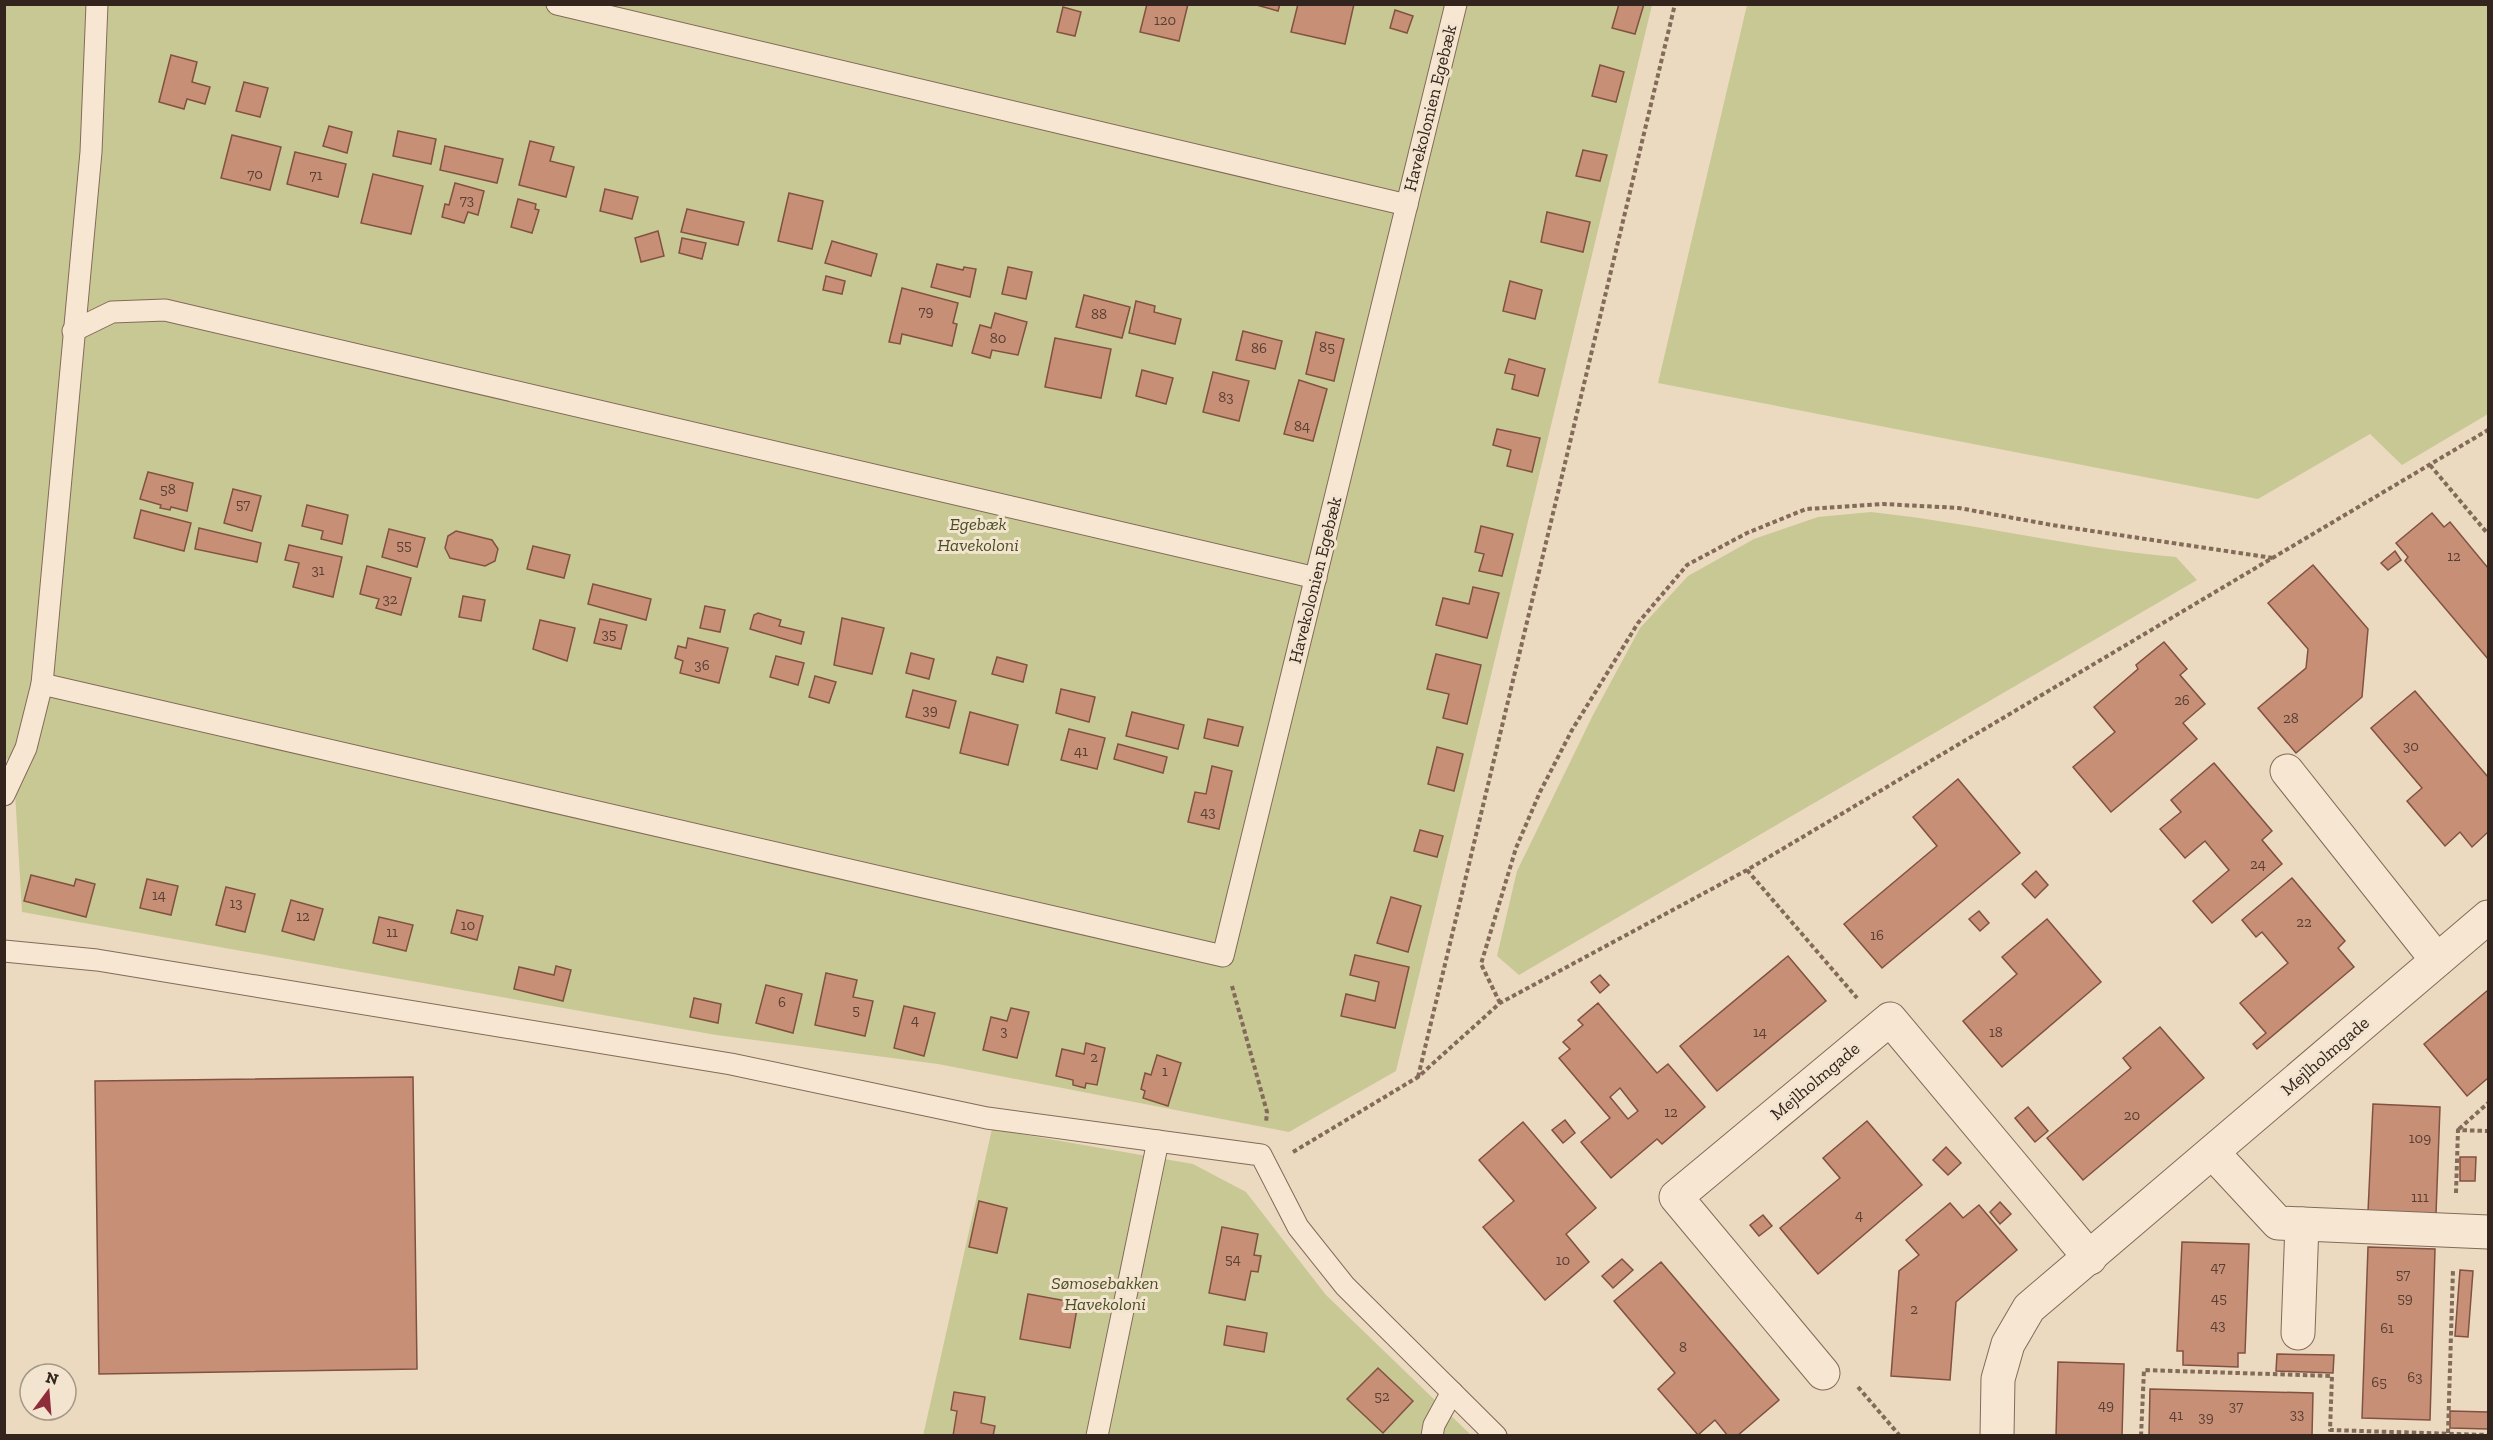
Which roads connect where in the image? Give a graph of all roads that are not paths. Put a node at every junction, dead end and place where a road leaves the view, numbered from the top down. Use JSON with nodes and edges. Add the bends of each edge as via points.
{"nodes":[{"id":1,"x":97,"y":4,"type":"edge"},
{"id":2,"x":557,"y":4,"type":"edge"},
{"id":3,"x":1456,"y":4,"type":"edge"},
{"id":4,"x":1407,"y":205,"type":"junction"},
{"id":5,"x":73,"y":331,"type":"junction"},
{"id":6,"x":1316,"y":578,"type":"junction"},
{"id":7,"x":42,"y":684,"type":"junction"},
{"id":8,"x":2287,"y":771,"type":"dead end"},
{"id":9,"x":4,"y":795,"type":"edge"},
{"id":10,"x":2488,"y":917,"type":"edge"},
{"id":11,"x":4,"y":951,"type":"edge"},
{"id":12,"x":2437,"y":960,"type":"junction"},
{"id":13,"x":1158,"y":1141,"type":"junction"},
{"id":14,"x":2213,"y":1153,"type":"junction"},
{"id":15,"x":2302,"y":1224,"type":"junction"},
{"id":16,"x":2488,"y":1232,"type":"edge"},
{"id":17,"x":2090,"y":1258,"type":"junction"},
{"id":18,"x":2298,"y":1333,"type":"dead end"},
{"id":19,"x":1823,"y":1373,"type":"road end"},
{"id":20,"x":1452,"y":1392,"type":"junction"},
{"id":21,"x":1097,"y":1436,"type":"edge"},
{"id":22,"x":1432,"y":1436,"type":"edge"},
{"id":23,"x":1496,"y":1436,"type":"edge"},
{"id":24,"x":1997,"y":1436,"type":"edge"}],
"edges":[{"from":1,"to":5,"type":"lane","via":[[91,152]]},
{"from":2,"to":4,"type":"lane"},
{"from":3,"to":4,"type":"lane","name":"Havekolonien Egebæk"},
{"from":4,"to":6,"type":"lane","name":"Havekolonien Egebæk"},
{"from":5,"to":6,"type":"lane","via":[[112,312],[165,310]]},
{"from":5,"to":7,"type":"lane"},
{"from":6,"to":7,"type":"lane","name":"Havekolonien Egebæk","via":[[1223,956]]},
{"from":7,"to":9,"type":"lane","via":[[26,748]]},
{"from":8,"to":12,"type":"street"},
{"from":10,"to":12,"type":"street","name":"Mejlholmgade"},
{"from":11,"to":13,"type":"lane","via":[[97,960],[696,1058],[987,1118]]},
{"from":12,"to":14,"type":"street","name":"Mejlholmgade"},
{"from":13,"to":20,"type":"lane","via":[[1261,1155],[1298,1227],[1345,1286]]},
{"from":13,"to":21,"type":"lane"},
{"from":14,"to":15,"type":"street","via":[[2278,1223]]},
{"from":14,"to":17,"type":"street","name":"Mejlholmgade"},
{"from":15,"to":16,"type":"street"},
{"from":15,"to":18,"type":"street"},
{"from":17,"to":19,"type":"street","name":"Mejlholmgade","via":[[1890,1019],[1676,1197]]},
{"from":17,"to":24,"type":"street","name":"Mejlholmgade","via":[[2029,1308],[2008,1344],[1998,1378]]},
{"from":20,"to":22,"type":"lane"},
{"from":20,"to":23,"type":"lane"}]}
